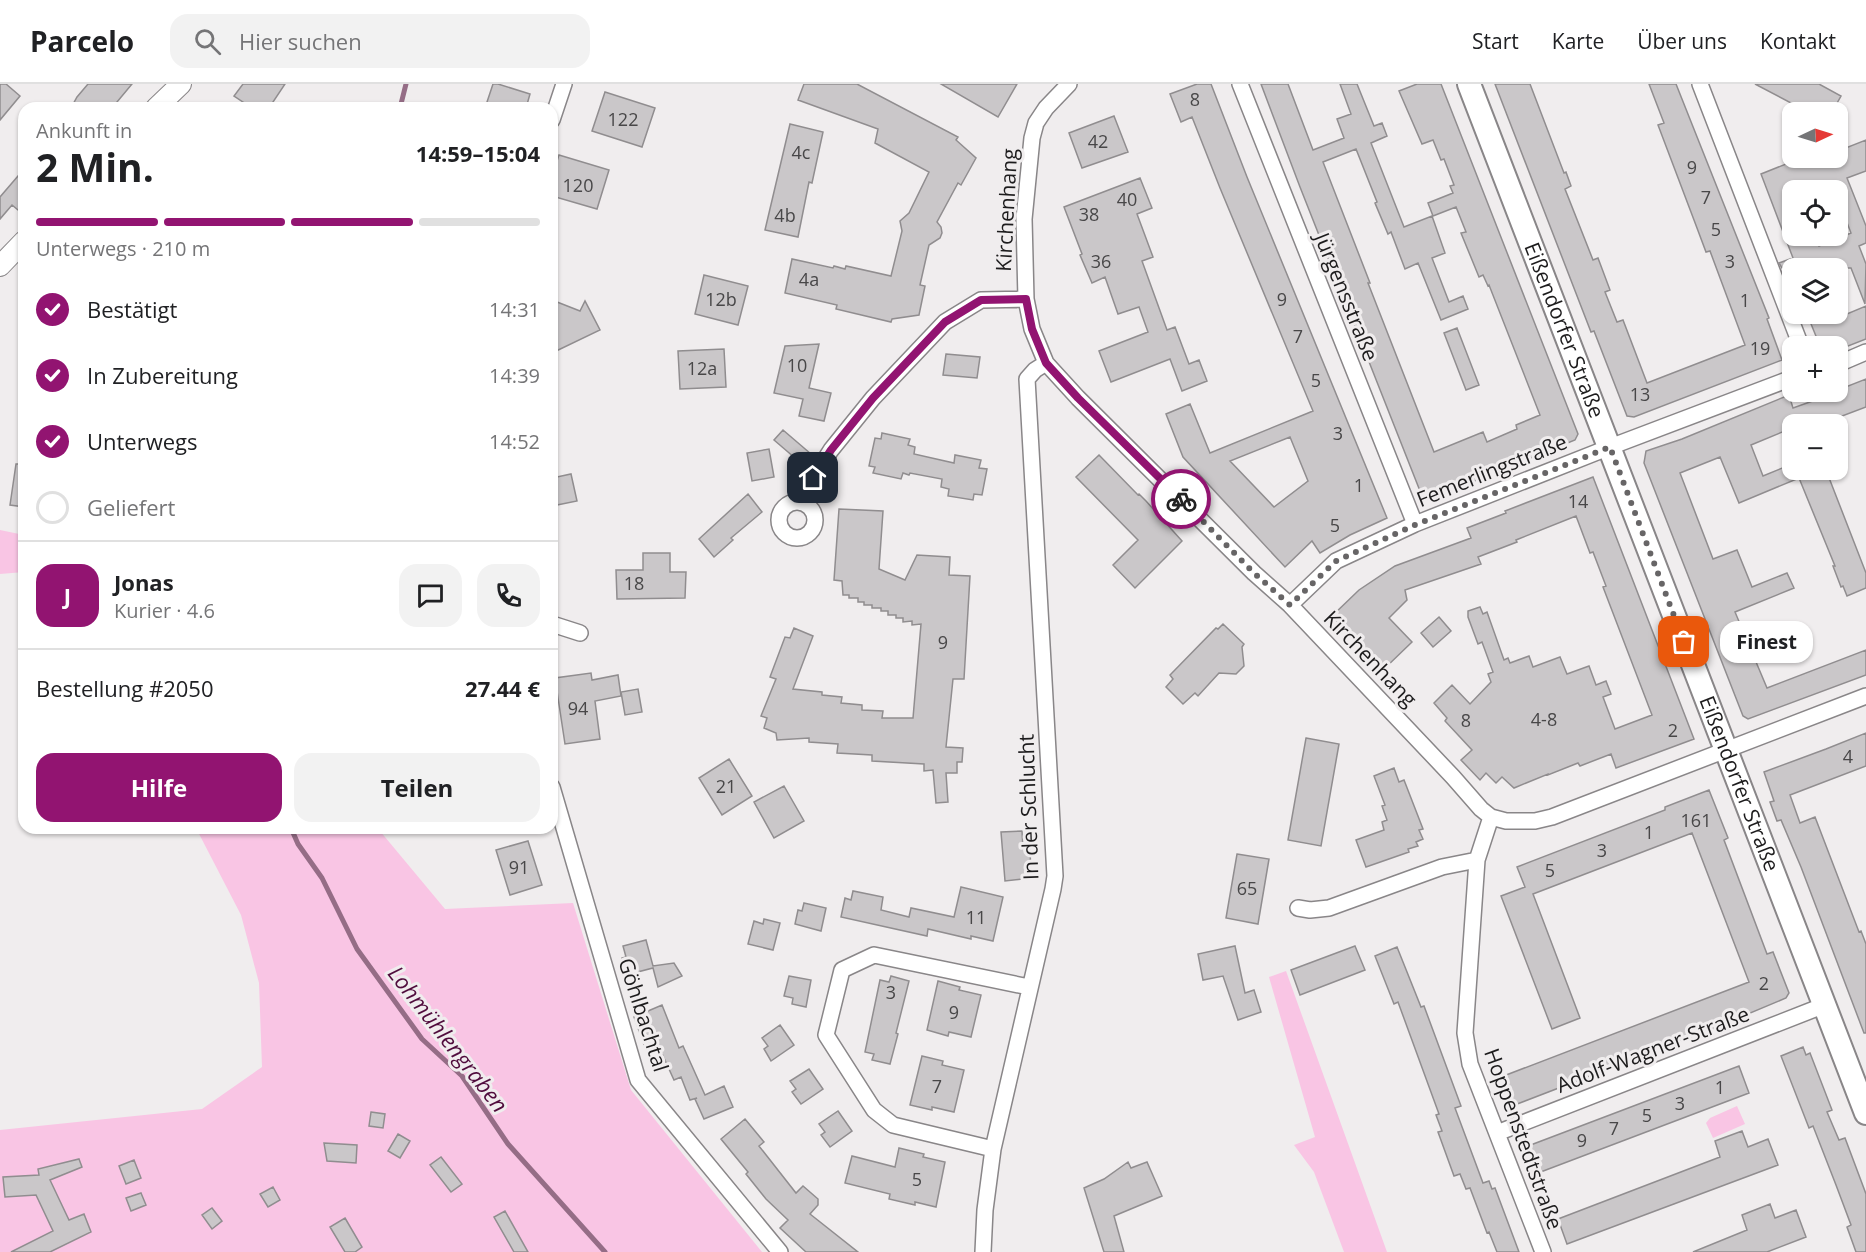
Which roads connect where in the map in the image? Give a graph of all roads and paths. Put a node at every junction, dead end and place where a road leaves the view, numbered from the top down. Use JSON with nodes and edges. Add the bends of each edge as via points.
{"nodes":[{"id":1,"x":181,"y":84,"type":"edge"},
{"id":2,"x":564,"y":84,"type":"edge"},
{"id":3,"x":1069,"y":84,"type":"edge"},
{"id":4,"x":1240,"y":84,"type":"edge"},
{"id":5,"x":1469,"y":84,"type":"edge"},
{"id":6,"x":1700,"y":84,"type":"edge"},
{"id":7,"x":162,"y":102,"type":"edge"},
{"id":8,"x":558,"y":102,"type":"edge"},
{"id":9,"x":18,"y":247,"type":"edge"},
{"id":10,"x":0,"y":266,"type":"edge"},
{"id":11,"x":1026,"y":299,"type":"junction"},
{"id":12,"x":1798,"y":336,"type":"edge"},
{"id":13,"x":1866,"y":352,"type":"edge"},
{"id":14,"x":1848,"y":360,"type":"edge"},
{"id":15,"x":1046,"y":363,"type":"junction"},
{"id":16,"x":1782,"y":382,"type":"edge"},
{"id":17,"x":1610,"y":447,"type":"junction"},
{"id":18,"x":803,"y":503,"type":"dead end"},
{"id":19,"x":1415,"y":525,"type":"junction"},
{"id":20,"x":1290,"y":605,"type":"junction"},
{"id":21,"x":558,"y":626,"type":"edge"},
{"id":22,"x":580,"y":633,"type":"dead end"},
{"id":23,"x":1866,"y":696,"type":"edge"},
{"id":24,"x":1725,"y":750,"type":"junction"},
{"id":25,"x":558,"y":807,"type":"edge"},
{"id":26,"x":1491,"y":817,"type":"junction"},
{"id":27,"x":1477,"y":860,"type":"junction"},
{"id":28,"x":1298,"y":908,"type":"dead end"},
{"id":29,"x":1029,"y":987,"type":"junction"},
{"id":30,"x":1825,"y":1005,"type":"junction"},
{"id":31,"x":1866,"y":1113,"type":"edge"},
{"id":32,"x":1497,"y":1133,"type":"junction"},
{"id":33,"x":993,"y":1149,"type":"junction"},
{"id":34,"x":780,"y":1252,"type":"edge"},
{"id":35,"x":983,"y":1252,"type":"edge"},
{"id":36,"x":1543,"y":1252,"type":"edge"}],
"edges":[{"from":1,"to":7,"type":"street"},
{"from":2,"to":8,"type":"street"},
{"from":3,"to":11,"type":"street","name":"Kirchenhang","via":[[1046,108],[1032,138],[1024,219]]},
{"from":4,"to":19,"type":"street","name":"Jürgensstraße"},
{"from":5,"to":17,"type":"main road","name":"Eißendorfer Straße"},
{"from":6,"to":12,"type":"street"},
{"from":9,"to":10,"type":"street"},
{"from":11,"to":15,"type":"street","name":"Kirchenhang","via":[[1032,329]]},
{"from":11,"to":18,"type":"street","via":[[981,300],[945,322],[873,398],[831,450]]},
{"from":13,"to":14,"type":"street"},
{"from":15,"to":20,"type":"street","name":"Kirchenhang"},
{"from":15,"to":29,"type":"street","name":"In der Schlucht","via":[[1027,379],[1054,854],[1053,889]]},
{"from":16,"to":17,"type":"street","name":"Femerlingstraße"},
{"from":17,"to":19,"type":"street","name":"Femerlingstraße"},
{"from":17,"to":24,"type":"main road","name":"Eißendorfer Straße"},
{"from":19,"to":20,"type":"street","name":"Femerlingstraße","via":[[1336,561]]},
{"from":20,"to":26,"type":"street","name":"Kirchenhang"},
{"from":21,"to":22,"type":"street"},
{"from":23,"to":24,"type":"street"},
{"from":24,"to":26,"type":"street","via":[[1552,817],[1506,821]]},
{"from":24,"to":30,"type":"main road","name":"Eißendorfer Straße"},
{"from":25,"to":34,"type":"street","name":"Göhlbachtal","via":[[638,1080]]},
{"from":26,"to":27,"type":"street","name":"Hoppenstedtstraße"},
{"from":27,"to":28,"type":"street","via":[[1442,867],[1329,908]]},
{"from":27,"to":32,"type":"street","name":"Hoppenstedtstraße","via":[[1465,1033],[1470,1064]]},
{"from":29,"to":33,"type":"street","name":"In der Schlucht"},
{"from":29,"to":33,"type":"street","via":[[874,955],[842,970],[826,1035],[874,1110],[893,1125]]},
{"from":30,"to":31,"type":"main road","name":"Eißendorfer Straße"},
{"from":30,"to":32,"type":"street","name":"Adolf-Wagner-Straße"},
{"from":32,"to":36,"type":"street","name":"Hoppenstedtstraße"},
{"from":33,"to":35,"type":"street","name":"In der Schlucht"}]}
